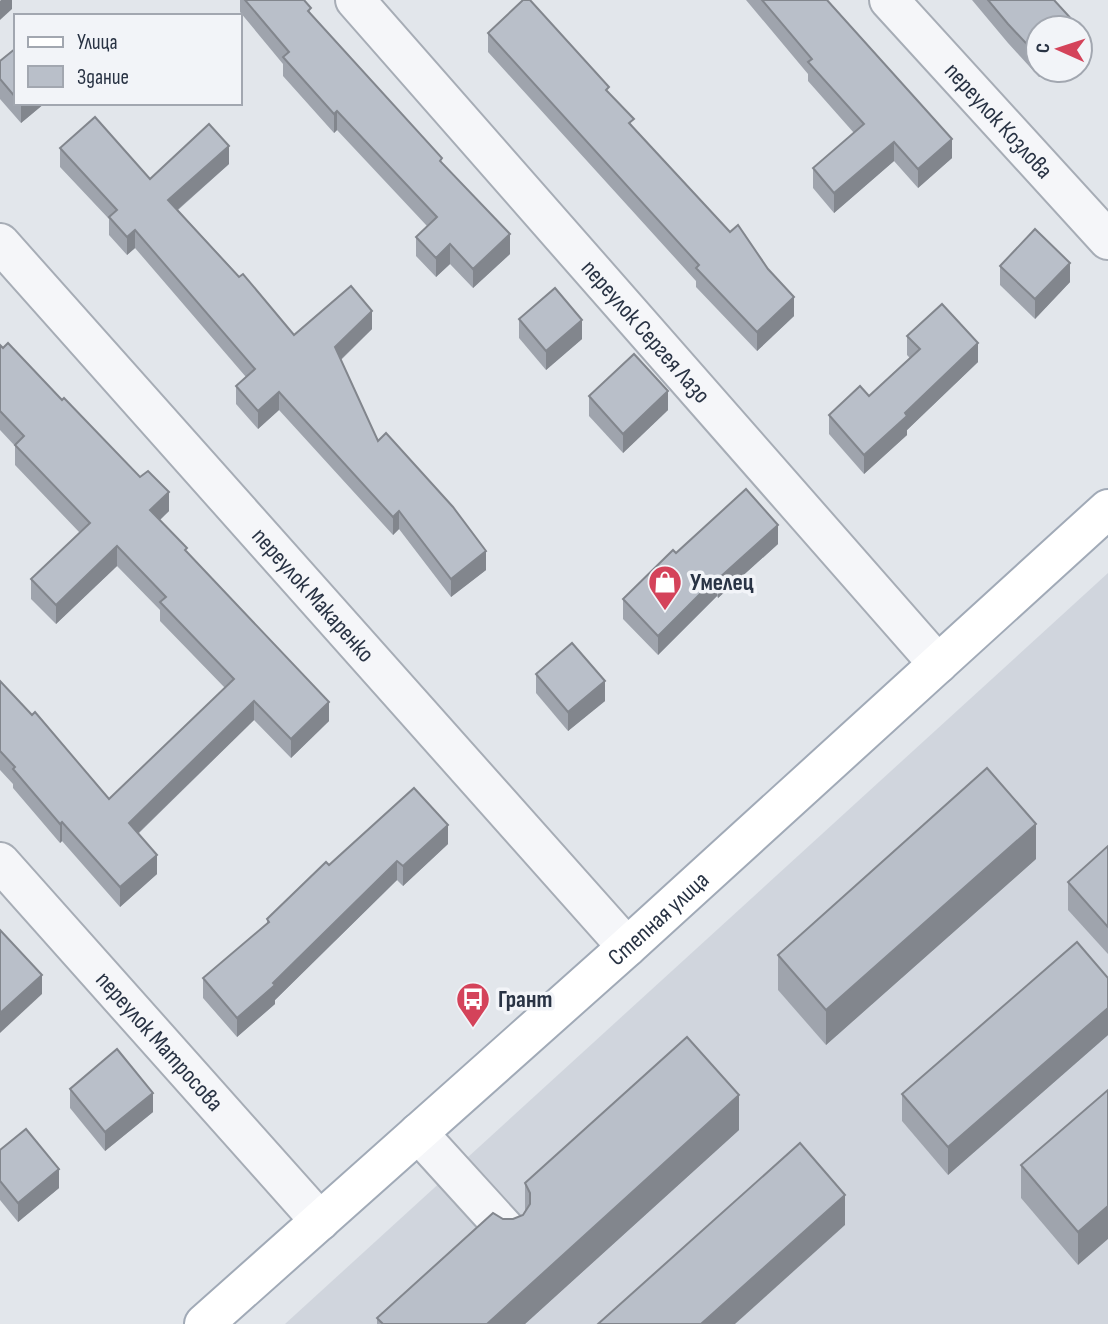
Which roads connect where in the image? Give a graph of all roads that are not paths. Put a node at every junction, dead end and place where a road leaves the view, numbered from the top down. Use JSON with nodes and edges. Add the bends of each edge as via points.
{"nodes":[{"id":1,"x":355,"y":0,"type":"edge"},
{"id":2,"x":889,"y":0,"type":"edge"},
{"id":3,"x":1108,"y":240,"type":"edge"},
{"id":4,"x":0,"y":243,"type":"edge"},
{"id":5,"x":1108,"y":509,"type":"edge"},
{"id":6,"x":938,"y":664,"type":"junction"},
{"id":7,"x":0,"y":862,"type":"edge"},
{"id":8,"x":627,"y":947,"type":"junction"},
{"id":9,"x":418,"y":1133,"type":"junction"},
{"id":10,"x":320,"y":1221,"type":"junction"},
{"id":11,"x":509,"y":1233,"type":"edge"},
{"id":12,"x":204,"y":1324,"type":"edge"}],
"edges":[{"from":1,"to":6,"type":"street","name":"переулок Сергея Лазо"},
{"from":2,"to":3,"type":"street","name":"переулок Козлова"},
{"from":4,"to":8,"type":"street","name":"переулок Макаренко"},
{"from":5,"to":6,"type":"main road","name":"Степная улица"},
{"from":6,"to":8,"type":"main road","name":"Степная улица"},
{"from":7,"to":10,"type":"street","name":"переулок Матросова"},
{"from":8,"to":9,"type":"main road","name":"Степная улица"},
{"from":9,"to":10,"type":"main road","name":"Степная улица"},
{"from":9,"to":11,"type":"street"},
{"from":10,"to":12,"type":"main road","name":"Степная улица"}]}
